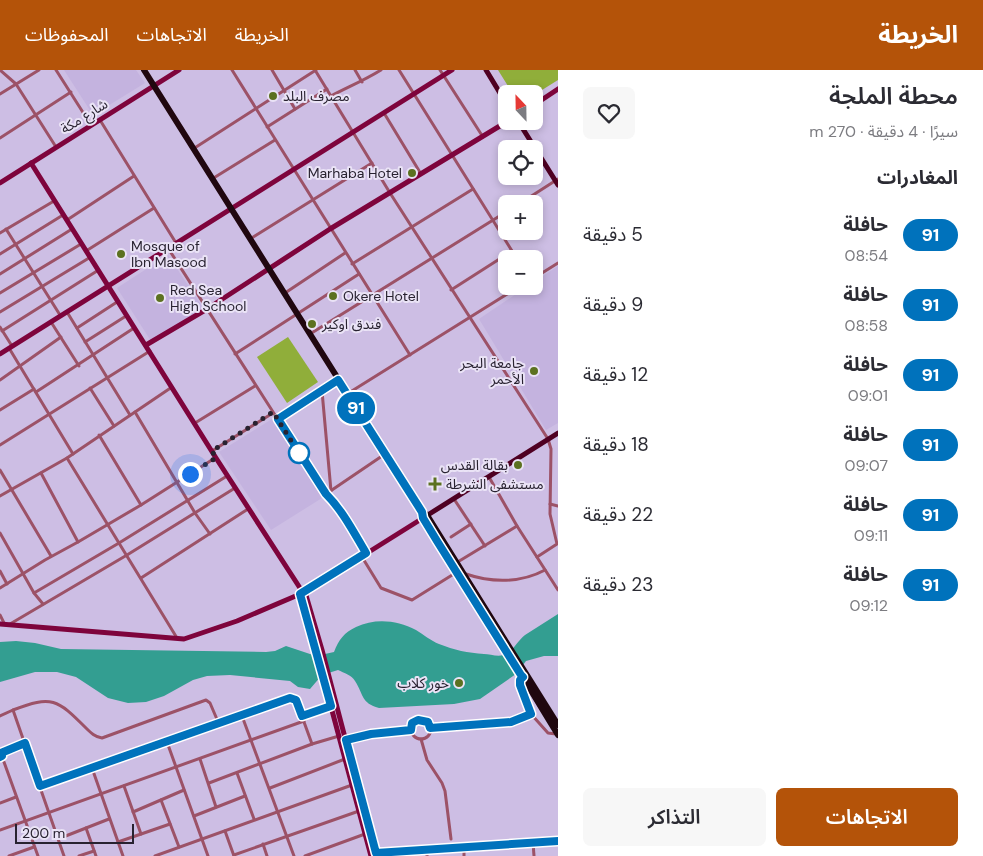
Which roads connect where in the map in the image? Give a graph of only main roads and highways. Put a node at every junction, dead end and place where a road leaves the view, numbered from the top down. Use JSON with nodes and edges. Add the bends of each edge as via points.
{"nodes":[{"id":1,"x":144,"y":70,"type":"edge"},
{"id":2,"x":486,"y":70,"type":"edge"},
{"id":3,"x":498,"y":90,"type":"edge"},
{"id":4,"x":524,"y":130,"type":"edge"},
{"id":5,"x":557,"y":182,"type":"edge"},
{"id":6,"x":558,"y":433,"type":"edge"},
{"id":7,"x":424,"y":515,"type":"junction"},
{"id":8,"x":460,"y":573,"type":"junction"},
{"id":9,"x":523,"y":675,"type":"junction"},
{"id":10,"x":558,"y":725,"type":"edge"},
{"id":11,"x":558,"y":735,"type":"edge"}],
"edges":[{"from":1,"to":7,"type":"highway"},
{"from":2,"to":3,"type":"main road"},
{"from":4,"to":5,"type":"main road"},
{"from":6,"to":7,"type":"main road"},
{"from":7,"to":8,"type":"highway"},
{"from":7,"to":8,"type":"highway"},
{"from":8,"to":9,"type":"highway"},
{"from":9,"to":10,"type":"highway"},
{"from":9,"to":11,"type":"highway"}]}
